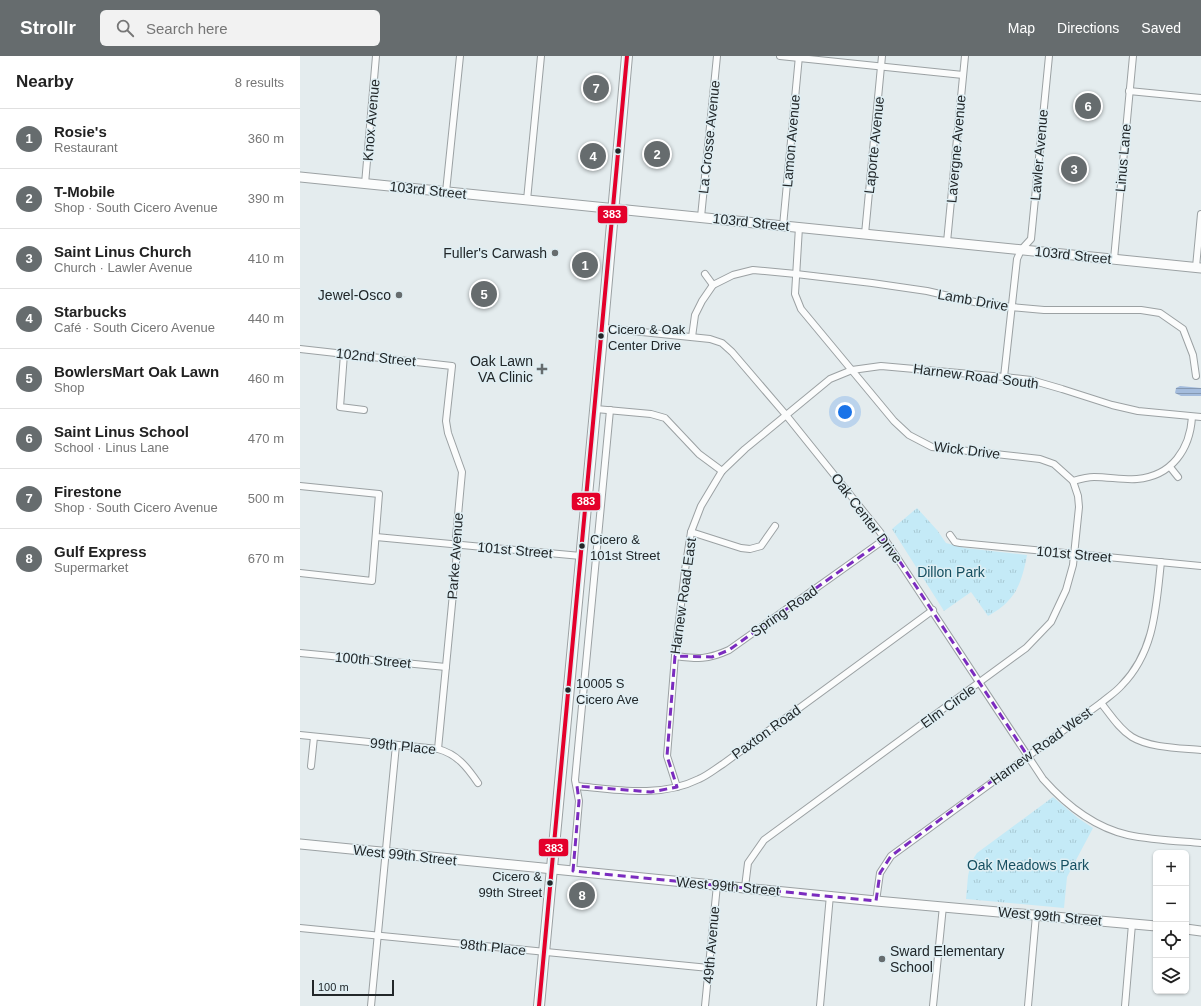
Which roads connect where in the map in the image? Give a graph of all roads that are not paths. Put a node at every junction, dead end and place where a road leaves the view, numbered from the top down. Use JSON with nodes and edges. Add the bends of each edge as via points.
{"nodes":[{"id":1,"x":376,"y":56,"type":"edge"},
{"id":2,"x":460,"y":56,"type":"edge"},
{"id":3,"x":541,"y":56,"type":"edge"},
{"id":4,"x":627,"y":56,"type":"edge"},
{"id":5,"x":717,"y":56,"type":"edge"},
{"id":6,"x":780,"y":56,"type":"edge"},
{"id":7,"x":882,"y":56,"type":"edge"},
{"id":8,"x":965,"y":56,"type":"edge"},
{"id":9,"x":1049,"y":56,"type":"edge"},
{"id":10,"x":1133,"y":56,"type":"edge"},
{"id":11,"x":799,"y":57,"type":"edge"},
{"id":12,"x":881,"y":67,"type":"junction"},
{"id":13,"x":963,"y":75,"type":"junction"},
{"id":14,"x":1129,"y":91,"type":"junction"},
{"id":15,"x":1201,"y":98,"type":"edge"},
{"id":16,"x":300,"y":177,"type":"edge"},
{"id":17,"x":365,"y":184,"type":"junction"},
{"id":18,"x":446,"y":192,"type":"junction"},
{"id":19,"x":527,"y":200,"type":"junction"},
{"id":20,"x":614,"y":209,"type":"junction"},
{"id":21,"x":1201,"y":214,"type":"edge"},
{"id":22,"x":701,"y":217,"type":"junction"},
{"id":23,"x":783,"y":226,"type":"junction"},
{"id":24,"x":799,"y":227,"type":"junction"},
{"id":25,"x":865,"y":234,"type":"junction"},
{"id":26,"x":947,"y":242,"type":"junction"},
{"id":27,"x":1021,"y":250,"type":"junction"},
{"id":28,"x":1114,"y":259,"type":"junction"},
{"id":29,"x":1198,"y":268,"type":"edge"},
{"id":30,"x":705,"y":274,"type":"dead end"},
{"id":31,"x":796,"y":274,"type":"junction"},
{"id":32,"x":713,"y":285,"type":"junction"},
{"id":33,"x":1011,"y":307,"type":"junction"},
{"id":34,"x":603,"y":328,"type":"junction"},
{"id":35,"x":692,"y":337,"type":"junction"},
{"id":36,"x":300,"y":349,"type":"edge"},
{"id":37,"x":344,"y":354,"type":"junction"},
{"id":38,"x":452,"y":366,"type":"joint"},
{"id":39,"x":852,"y":370,"type":"junction"},
{"id":40,"x":1196,"y":376,"type":"dead end"},
{"id":41,"x":1004,"y":377,"type":"junction"},
{"id":42,"x":596,"y":409,"type":"junction"},
{"id":43,"x":364,"y":410,"type":"dead end"},
{"id":44,"x":610,"y":410,"type":"junction"},
{"id":45,"x":786,"y":415,"type":"junction"},
{"id":46,"x":1192,"y":417,"type":"junction"},
{"id":47,"x":1201,"y":417,"type":"edge"},
{"id":48,"x":1170,"y":467,"type":"junction"},
{"id":49,"x":722,"y":471,"type":"junction"},
{"id":50,"x":1178,"y":478,"type":"dead end"},
{"id":51,"x":1073,"y":481,"type":"junction"},
{"id":52,"x":300,"y":486,"type":"edge"},
{"id":53,"x":775,"y":526,"type":"dead end"},
{"id":54,"x":691,"y":532,"type":"junction"},
{"id":55,"x":950,"y":536,"type":"dead end"},
{"id":56,"x":376,"y":537,"type":"junction"},
{"id":57,"x":885,"y":539,"type":"junction"},
{"id":58,"x":456,"y":544,"type":"junction"},
{"id":59,"x":1074,"y":554,"type":"junction"},
{"id":60,"x":582,"y":556,"type":"junction"},
{"id":61,"x":1161,"y":562,"type":"junction"},
{"id":62,"x":1201,"y":566,"type":"edge"},
{"id":63,"x":300,"y":573,"type":"edge"},
{"id":64,"x":933,"y":610,"type":"junction"},
{"id":65,"x":300,"y":653,"type":"edge"},
{"id":66,"x":675,"y":656,"type":"junction"},
{"id":67,"x":446,"y":667,"type":"junction"},
{"id":68,"x":980,"y":683,"type":"junction"},
{"id":69,"x":1101,"y":703,"type":"junction"},
{"id":70,"x":300,"y":735,"type":"edge"},
{"id":71,"x":314,"y":737,"type":"junction"},
{"id":72,"x":396,"y":745,"type":"junction"},
{"id":73,"x":438,"y":749,"type":"junction"},
{"id":74,"x":1201,"y":750,"type":"edge"},
{"id":75,"x":1027,"y":755,"type":"junction"},
{"id":76,"x":310,"y":766,"type":"dead end"},
{"id":77,"x":478,"y":783,"type":"dead end"},
{"id":78,"x":577,"y":786,"type":"junction"},
{"id":79,"x":677,"y":787,"type":"junction"},
{"id":80,"x":1201,"y":843,"type":"edge"},
{"id":81,"x":300,"y":844,"type":"edge"},
{"id":82,"x":386,"y":853,"type":"junction"},
{"id":83,"x":552,"y":869,"type":"junction"},
{"id":84,"x":573,"y":871,"type":"junction"},
{"id":85,"x":717,"y":885,"type":"junction"},
{"id":86,"x":745,"y":887,"type":"junction"},
{"id":87,"x":830,"y":895,"type":"junction"},
{"id":88,"x":876,"y":900,"type":"junction"},
{"id":89,"x":943,"y":906,"type":"junction"},
{"id":90,"x":1036,"y":915,"type":"junction"},
{"id":91,"x":1132,"y":924,"type":"junction"},
{"id":92,"x":1153,"y":926,"type":"edge"},
{"id":93,"x":300,"y":928,"type":"edge"},
{"id":94,"x":1189,"y":929,"type":"edge"},
{"id":95,"x":1201,"y":931,"type":"edge"},
{"id":96,"x":378,"y":935,"type":"junction"},
{"id":97,"x":544,"y":952,"type":"junction"},
{"id":98,"x":709,"y":968,"type":"junction"},
{"id":99,"x":371,"y":1006,"type":"edge"},
{"id":100,"x":539,"y":1006,"type":"edge"},
{"id":101,"x":705,"y":1006,"type":"edge"},
{"id":102,"x":820,"y":1006,"type":"edge"},
{"id":103,"x":934,"y":1006,"type":"edge"},
{"id":104,"x":1028,"y":1006,"type":"edge"},
{"id":105,"x":1126,"y":1006,"type":"edge"}],
"edges":[{"from":1,"to":17,"type":"street","name":"Knox Avenue"},
{"from":2,"to":18,"type":"street"},
{"from":3,"to":19,"type":"street"},
{"from":4,"to":20,"type":"main road"},
{"from":5,"to":22,"type":"street","name":"La Crosse Avenue"},
{"from":6,"to":11,"type":"street"},
{"from":7,"to":12,"type":"street","name":"Laporte Avenue"},
{"from":8,"to":13,"type":"street","name":"Lavergne Avenue"},
{"from":9,"to":27,"type":"street","name":"Lawler Avenue","via":[[1031,239]]},
{"from":10,"to":14,"type":"street","name":"Linus Lane"},
{"from":11,"to":12,"type":"street"},
{"from":11,"to":23,"type":"street","name":"Lamon Avenue"},
{"from":12,"to":13,"type":"street"},
{"from":12,"to":25,"type":"street","name":"Laporte Avenue"},
{"from":13,"to":26,"type":"street","name":"Lavergne Avenue"},
{"from":14,"to":15,"type":"street"},
{"from":14,"to":28,"type":"street","name":"Linus Lane"},
{"from":16,"to":17,"type":"main road","name":"103rd Street"},
{"from":17,"to":18,"type":"main road","name":"103rd Street"},
{"from":18,"to":19,"type":"main road","name":"103rd Street"},
{"from":19,"to":20,"type":"main road","name":"103rd Street"},
{"from":20,"to":22,"type":"main road","name":"103rd Street"},
{"from":20,"to":34,"type":"main road"},
{"from":21,"to":29,"type":"street"},
{"from":22,"to":23,"type":"main road","name":"103rd Street"},
{"from":23,"to":24,"type":"main road","name":"103rd Street"},
{"from":24,"to":25,"type":"main road","name":"103rd Street"},
{"from":24,"to":31,"type":"street","name":"Wick Drive"},
{"from":25,"to":26,"type":"main road","name":"103rd Street"},
{"from":26,"to":27,"type":"main road","name":"103rd Street"},
{"from":27,"to":28,"type":"main road","name":"103rd Street"},
{"from":27,"to":33,"type":"street","name":"Lawler Avenue","via":[[1017,259]]},
{"from":28,"to":29,"type":"main road","name":"103rd Street"},
{"from":30,"to":32,"type":"street"},
{"from":31,"to":32,"type":"street","name":"Lamb Drive","via":[[753,270],[733,275]]},
{"from":31,"to":33,"type":"street","name":"Lamb Drive","via":[[872,283],[979,304]]},
{"from":31,"to":39,"type":"street","name":"Wick Drive","via":[[795,294],[802,310]]},
{"from":32,"to":35,"type":"street","name":"Lamb Drive","via":[[695,315]]},
{"from":33,"to":40,"type":"street","name":"Lamb Drive","via":[[1044,310],[1140,310],[1160,313],[1183,329],[1193,355]]},
{"from":33,"to":41,"type":"street","name":"Lawler Avenue"},
{"from":34,"to":35,"type":"street","name":"Oak Center Drive"},
{"from":34,"to":42,"type":"main road"},
{"from":35,"to":45,"type":"street","name":"Oak Center Drive","via":[[722,343]]},
{"from":36,"to":37,"type":"street","name":"102nd Street"},
{"from":37,"to":38,"type":"street","name":"102nd Street"},
{"from":37,"to":43,"type":"street","via":[[340,407]]},
{"from":38,"to":58,"type":"street","name":"Parke Avenue","via":[[446,421],[462,472]]},
{"from":39,"to":41,"type":"street","name":"Harnew Road South","via":[[881,366]]},
{"from":39,"to":45,"type":"street","name":"Harnew Road South","via":[[830,379]]},
{"from":39,"to":51,"type":"street","name":"Wick Drive","via":[[901,428],[924,444],[1040,459],[1054,464]]},
{"from":41,"to":46,"type":"street","name":"Harnew Road South","via":[[1031,380],[1138,411]]},
{"from":42,"to":44,"type":"street"},
{"from":42,"to":60,"type":"main road"},
{"from":44,"to":49,"type":"street","via":[[665,418],[699,454]]},
{"from":44,"to":78,"type":"street","via":[[575,780]]},
{"from":45,"to":49,"type":"street","name":"Harnew Road East"},
{"from":45,"to":57,"type":"street","name":"Oak Center Drive"},
{"from":46,"to":47,"type":"street","name":"Harnew Road South"},
{"from":46,"to":48,"type":"street","via":[[1185,448]]},
{"from":48,"to":50,"type":"street"},
{"from":48,"to":51,"type":"street","via":[[1143,478],[1092,477]]},
{"from":49,"to":54,"type":"street","name":"Harnew Road East","via":[[701,506]]},
{"from":51,"to":59,"type":"street","name":"Elm Circle","via":[[1078,496]]},
{"from":52,"to":56,"type":"street","via":[[379,494]]},
{"from":53,"to":54,"type":"street","via":[[761,546],[750,549]]},
{"from":54,"to":66,"type":"street","name":"Harnew Road East"},
{"from":55,"to":59,"type":"street","name":"101st Street","via":[[960,544]]},
{"from":56,"to":58,"type":"street","name":"101st Street"},
{"from":56,"to":63,"type":"street","via":[[372,581]]},
{"from":57,"to":64,"type":"street","name":"Oak Center Drive"},
{"from":57,"to":66,"type":"street","name":"Spring Road","via":[[729,650],[712,657],[694,659]]},
{"from":58,"to":60,"type":"street","name":"101st Street"},
{"from":58,"to":67,"type":"street","name":"Parke Avenue"},
{"from":59,"to":61,"type":"street","name":"101st Street"},
{"from":59,"to":68,"type":"street","name":"Elm Circle","via":[[1066,590],[1051,622],[1026,648]]},
{"from":60,"to":83,"type":"main road"},
{"from":61,"to":62,"type":"street","name":"101st Street"},
{"from":61,"to":69,"type":"street","name":"Harnew Road West","via":[[1154,624],[1147,648],[1122,686]]},
{"from":64,"to":68,"type":"street","name":"Oak Center Drive"},
{"from":64,"to":79,"type":"street","name":"Paxton Road","via":[[723,764],[701,778]]},
{"from":65,"to":67,"type":"street","name":"100th Street"},
{"from":66,"to":79,"type":"street","name":"Harnew Road East","via":[[667,756]]},
{"from":67,"to":73,"type":"street","name":"Parke Avenue"},
{"from":68,"to":75,"type":"street","name":"Oak Center Drive"},
{"from":68,"to":86,"type":"street","name":"Elm Circle","via":[[764,840],[748,862]]},
{"from":69,"to":74,"type":"street","via":[[1120,727],[1132,737],[1150,744]]},
{"from":69,"to":75,"type":"street","name":"Harnew Road West"},
{"from":70,"to":71,"type":"street","name":"99th Place"},
{"from":71,"to":72,"type":"street","name":"99th Place"},
{"from":71,"to":76,"type":"street"},
{"from":72,"to":73,"type":"street","name":"99th Place"},
{"from":72,"to":82,"type":"street"},
{"from":73,"to":77,"type":"street","name":"99th Place","via":[[454,755]]},
{"from":75,"to":80,"type":"street","name":"Oak Center Drive","via":[[1043,779],[1064,802],[1100,825],[1128,835]]},
{"from":75,"to":88,"type":"street","name":"Harnew Road West","via":[[891,856],[880,873]]},
{"from":78,"to":79,"type":"street","name":"Paxton Road","via":[[651,792]]},
{"from":78,"to":84,"type":"street","via":[[579,801]]},
{"from":81,"to":82,"type":"main road","name":"West 99th Street"},
{"from":82,"to":83,"type":"main road","name":"West 99th Street"},
{"from":82,"to":96,"type":"street"},
{"from":83,"to":84,"type":"main road","name":"West 99th Street"},
{"from":83,"to":97,"type":"main road"},
{"from":84,"to":85,"type":"main road","name":"West 99th Street"},
{"from":85,"to":86,"type":"main road","name":"West 99th Street"},
{"from":85,"to":98,"type":"street","name":"49th Avenue"},
{"from":86,"to":87,"type":"main road","name":"West 99th Street"},
{"from":87,"to":88,"type":"main road","name":"West 99th Street"},
{"from":87,"to":102,"type":"street"},
{"from":88,"to":89,"type":"main road","name":"West 99th Street"},
{"from":89,"to":90,"type":"main road","name":"West 99th Street"},
{"from":89,"to":103,"type":"street"},
{"from":90,"to":91,"type":"main road","name":"West 99th Street"},
{"from":90,"to":104,"type":"street"},
{"from":91,"to":92,"type":"main road","name":"West 99th Street"},
{"from":91,"to":105,"type":"street"},
{"from":93,"to":96,"type":"street","name":"98th Place"},
{"from":94,"to":95,"type":"main road"},
{"from":96,"to":97,"type":"street","name":"98th Place"},
{"from":96,"to":99,"type":"street"},
{"from":97,"to":98,"type":"street","name":"98th Place"},
{"from":97,"to":100,"type":"main road"},
{"from":98,"to":101,"type":"street","name":"49th Avenue"}]}
